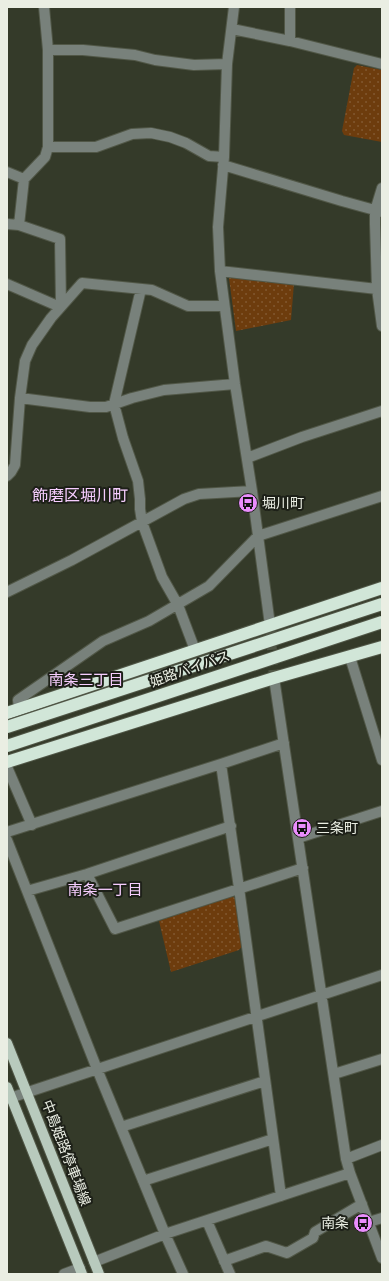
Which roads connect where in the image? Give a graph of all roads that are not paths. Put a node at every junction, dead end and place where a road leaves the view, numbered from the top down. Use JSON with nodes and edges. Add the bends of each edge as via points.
{"nodes":[{"id":1,"x":44,"y":7,"type":"edge"},
{"id":2,"x":234,"y":7,"type":"edge"},
{"id":3,"x":290,"y":7,"type":"edge"},
{"id":4,"x":232,"y":29,"type":"junction"},
{"id":5,"x":290,"y":41,"type":"junction"},
{"id":6,"x":48,"y":50,"type":"junction"},
{"id":7,"x":227,"y":64,"type":"junction"},
{"id":8,"x":382,"y":64,"type":"edge"},
{"id":9,"x":48,"y":147,"type":"junction"},
{"id":10,"x":224,"y":161,"type":"junction"},
{"id":11,"x":7,"y":172,"type":"edge"},
{"id":12,"x":24,"y":179,"type":"junction"},
{"id":13,"x":382,"y":188,"type":"edge"},
{"id":14,"x":379,"y":212,"type":"edge"},
{"id":15,"x":7,"y":224,"type":"edge"},
{"id":16,"x":19,"y":225,"type":"junction"},
{"id":17,"x":220,"y":271,"type":"junction"},
{"id":18,"x":7,"y":284,"type":"edge"},
{"id":19,"x":141,"y":289,"type":"junction"},
{"id":20,"x":377,"y":289,"type":"junction"},
{"id":21,"x":61,"y":306,"type":"junction"},
{"id":22,"x":224,"y":306,"type":"junction"},
{"id":23,"x":382,"y":326,"type":"edge"},
{"id":24,"x":235,"y":384,"type":"junction"},
{"id":25,"x":20,"y":398,"type":"junction"},
{"id":26,"x":114,"y":404,"type":"junction"},
{"id":27,"x":382,"y":410,"type":"edge"},
{"id":28,"x":247,"y":458,"type":"junction"},
{"id":29,"x":7,"y":476,"type":"edge"},
{"id":30,"x":252,"y":491,"type":"junction"},
{"id":31,"x":382,"y":496,"type":"edge"},
{"id":32,"x":142,"y":522,"type":"junction"},
{"id":33,"x":258,"y":536,"type":"junction"},
{"id":34,"x":382,"y":588,"type":"edge"},
{"id":35,"x":7,"y":592,"type":"edge"},
{"id":36,"x":382,"y":604,"type":"edge"},
{"id":37,"x":178,"y":605,"type":"junction"},
{"id":38,"x":382,"y":622,"type":"edge"},
{"id":39,"x":270,"y":625,"type":"junction"},
{"id":40,"x":382,"y":647,"type":"edge"},
{"id":41,"x":195,"y":650,"type":"junction"},
{"id":42,"x":350,"y":658,"type":"junction"},
{"id":43,"x":274,"y":678,"type":"junction"},
{"id":44,"x":19,"y":708,"type":"junction"},
{"id":45,"x":7,"y":713,"type":"edge"},
{"id":46,"x":7,"y":727,"type":"edge"},
{"id":47,"x":284,"y":743,"type":"junction"},
{"id":48,"x":7,"y":746,"type":"edge"},
{"id":49,"x":382,"y":760,"type":"edge"},
{"id":50,"x":7,"y":762,"type":"edge"},
{"id":51,"x":221,"y":764,"type":"junction"},
{"id":52,"x":7,"y":767,"type":"edge"},
{"id":53,"x":382,"y":811,"type":"edge"},
{"id":54,"x":32,"y":825,"type":"junction"},
{"id":55,"x":230,"y":826,"type":"junction"},
{"id":56,"x":7,"y":832,"type":"edge"},
{"id":57,"x":298,"y":838,"type":"junction"},
{"id":58,"x":7,"y":840,"type":"edge"},
{"id":59,"x":303,"y":868,"type":"junction"},
{"id":60,"x":87,"y":874,"type":"junction"},
{"id":61,"x":239,"y":888,"type":"junction"},
{"id":62,"x":27,"y":891,"type":"junction"},
{"id":63,"x":382,"y":975,"type":"edge"},
{"id":64,"x":323,"y":995,"type":"junction"},
{"id":65,"x":256,"y":1015,"type":"junction"},
{"id":66,"x":7,"y":1043,"type":"edge"},
{"id":67,"x":382,"y":1059,"type":"edge"},
{"id":68,"x":97,"y":1069,"type":"junction"},
{"id":69,"x":334,"y":1074,"type":"junction"},
{"id":70,"x":265,"y":1081,"type":"junction"},
{"id":71,"x":27,"y":1092,"type":"junction"},
{"id":72,"x":8,"y":1094,"type":"edge"},
{"id":73,"x":121,"y":1127,"type":"junction"},
{"id":74,"x":273,"y":1139,"type":"junction"},
{"id":75,"x":382,"y":1145,"type":"edge"},
{"id":76,"x":346,"y":1159,"type":"junction"},
{"id":77,"x":350,"y":1173,"type":"junction"},
{"id":78,"x":143,"y":1181,"type":"junction"},
{"id":79,"x":281,"y":1196,"type":"junction"},
{"id":80,"x":362,"y":1204,"type":"junction"},
{"id":81,"x":382,"y":1218,"type":"edge"},
{"id":82,"x":207,"y":1221,"type":"junction"},
{"id":83,"x":369,"y":1222,"type":"junction"},
{"id":84,"x":165,"y":1234,"type":"junction"},
{"id":85,"x":382,"y":1258,"type":"edge"},
{"id":86,"x":224,"y":1261,"type":"junction"},
{"id":87,"x":94,"y":1262,"type":"junction"},
{"id":88,"x":81,"y":1271,"type":"edge"},
{"id":89,"x":64,"y":1274,"type":"edge"},
{"id":90,"x":99,"y":1274,"type":"edge"},
{"id":91,"x":183,"y":1274,"type":"edge"},
{"id":92,"x":230,"y":1274,"type":"edge"}],
"edges":[{"from":1,"to":6,"type":"street"},
{"from":2,"to":4,"type":"street"},
{"from":3,"to":5,"type":"street"},
{"from":4,"to":5,"type":"street"},
{"from":4,"to":7,"type":"street"},
{"from":5,"to":8,"type":"street"},
{"from":6,"to":7,"type":"street","via":[[136,55],[194,65]]},
{"from":6,"to":9,"type":"street"},
{"from":7,"to":10,"type":"street"},
{"from":9,"to":10,"type":"street","via":[[96,147],[132,134],[151,132],[170,136]]},
{"from":9,"to":12,"type":"street","via":[[45,157]]},
{"from":10,"to":14,"type":"street"},
{"from":10,"to":17,"type":"street","via":[[218,227]]},
{"from":11,"to":12,"type":"street"},
{"from":12,"to":16,"type":"street"},
{"from":13,"to":14,"type":"street"},
{"from":14,"to":20,"type":"street"},
{"from":15,"to":16,"type":"street"},
{"from":16,"to":21,"type":"street","via":[[60,239]]},
{"from":17,"to":20,"type":"street"},
{"from":17,"to":22,"type":"street"},
{"from":18,"to":21,"type":"street"},
{"from":19,"to":21,"type":"street","via":[[82,283]]},
{"from":19,"to":22,"type":"street","via":[[152,290],[188,306]]},
{"from":19,"to":26,"type":"street"},
{"from":20,"to":23,"type":"street"},
{"from":21,"to":25,"type":"street","via":[[32,345],[25,361]]},
{"from":22,"to":24,"type":"street"},
{"from":24,"to":26,"type":"street","via":[[164,390]]},
{"from":24,"to":28,"type":"street"},
{"from":25,"to":26,"type":"street","via":[[90,408]]},
{"from":25,"to":29,"type":"street","via":[[15,465]]},
{"from":26,"to":32,"type":"street","via":[[138,481]]},
{"from":27,"to":28,"type":"street"},
{"from":28,"to":30,"type":"street"},
{"from":30,"to":32,"type":"street","via":[[198,494]]},
{"from":30,"to":33,"type":"street"},
{"from":31,"to":33,"type":"street"},
{"from":32,"to":35,"type":"street"},
{"from":32,"to":37,"type":"street","via":[[162,577]]},
{"from":33,"to":37,"type":"street","via":[[209,586]]},
{"from":33,"to":39,"type":"street"},
{"from":34,"to":39,"type":"highway"},
{"from":36,"to":46,"type":"highway","name":"姫路バイパス","bridge":true},
{"from":37,"to":41,"type":"street"},
{"from":37,"to":44,"type":"street","via":[[103,641],[18,700]]},
{"from":38,"to":48,"type":"highway","name":"姫路バイパス","bridge":true},
{"from":39,"to":41,"type":"highway"},
{"from":40,"to":42,"type":"highway"},
{"from":41,"to":44,"type":"highway"},
{"from":42,"to":43,"type":"highway"},
{"from":42,"to":49,"type":"street"},
{"from":43,"to":47,"type":"street"},
{"from":43,"to":50,"type":"highway"},
{"from":44,"to":45,"type":"highway"},
{"from":47,"to":51,"type":"street"},
{"from":47,"to":57,"type":"street"},
{"from":51,"to":54,"type":"street"},
{"from":51,"to":55,"type":"street"},
{"from":52,"to":54,"type":"street"},
{"from":53,"to":57,"type":"street"},
{"from":54,"to":56,"type":"street"},
{"from":55,"to":60,"type":"street"},
{"from":55,"to":61,"type":"street"},
{"from":57,"to":59,"type":"street"},
{"from":58,"to":62,"type":"street"},
{"from":59,"to":61,"type":"street"},
{"from":59,"to":64,"type":"street"},
{"from":60,"to":61,"type":"street","via":[[115,929]]},
{"from":60,"to":62,"type":"street"},
{"from":61,"to":65,"type":"street"},
{"from":62,"to":68,"type":"street"},
{"from":63,"to":64,"type":"street"},
{"from":64,"to":65,"type":"street"},
{"from":64,"to":69,"type":"street"},
{"from":65,"to":68,"type":"street"},
{"from":65,"to":70,"type":"street"},
{"from":66,"to":71,"type":"main road","name":"中島姫路停車場線"},
{"from":67,"to":69,"type":"street"},
{"from":68,"to":71,"type":"street"},
{"from":68,"to":73,"type":"street"},
{"from":69,"to":76,"type":"street"},
{"from":70,"to":73,"type":"street"},
{"from":70,"to":74,"type":"street"},
{"from":71,"to":72,"type":"street"},
{"from":71,"to":87,"type":"main road","name":"中島姫路停車場線"},
{"from":72,"to":88,"type":"main road"},
{"from":73,"to":78,"type":"street"},
{"from":74,"to":78,"type":"street"},
{"from":74,"to":79,"type":"street"},
{"from":75,"to":76,"type":"street"},
{"from":76,"to":77,"type":"street"},
{"from":77,"to":79,"type":"street"},
{"from":77,"to":80,"type":"street"},
{"from":78,"to":84,"type":"street"},
{"from":79,"to":82,"type":"street"},
{"from":80,"to":83,"type":"street"},
{"from":80,"to":86,"type":"street","via":[[315,1232],[313,1238],[287,1253],[266,1246]]},
{"from":81,"to":83,"type":"street"},
{"from":82,"to":84,"type":"street"},
{"from":82,"to":86,"type":"street"},
{"from":83,"to":85,"type":"street"},
{"from":84,"to":87,"type":"street"},
{"from":84,"to":91,"type":"street"},
{"from":86,"to":92,"type":"street"},
{"from":87,"to":90,"type":"main road","name":"中島姫路停車場線"},
{"from":88,"to":89,"type":"street"}]}
